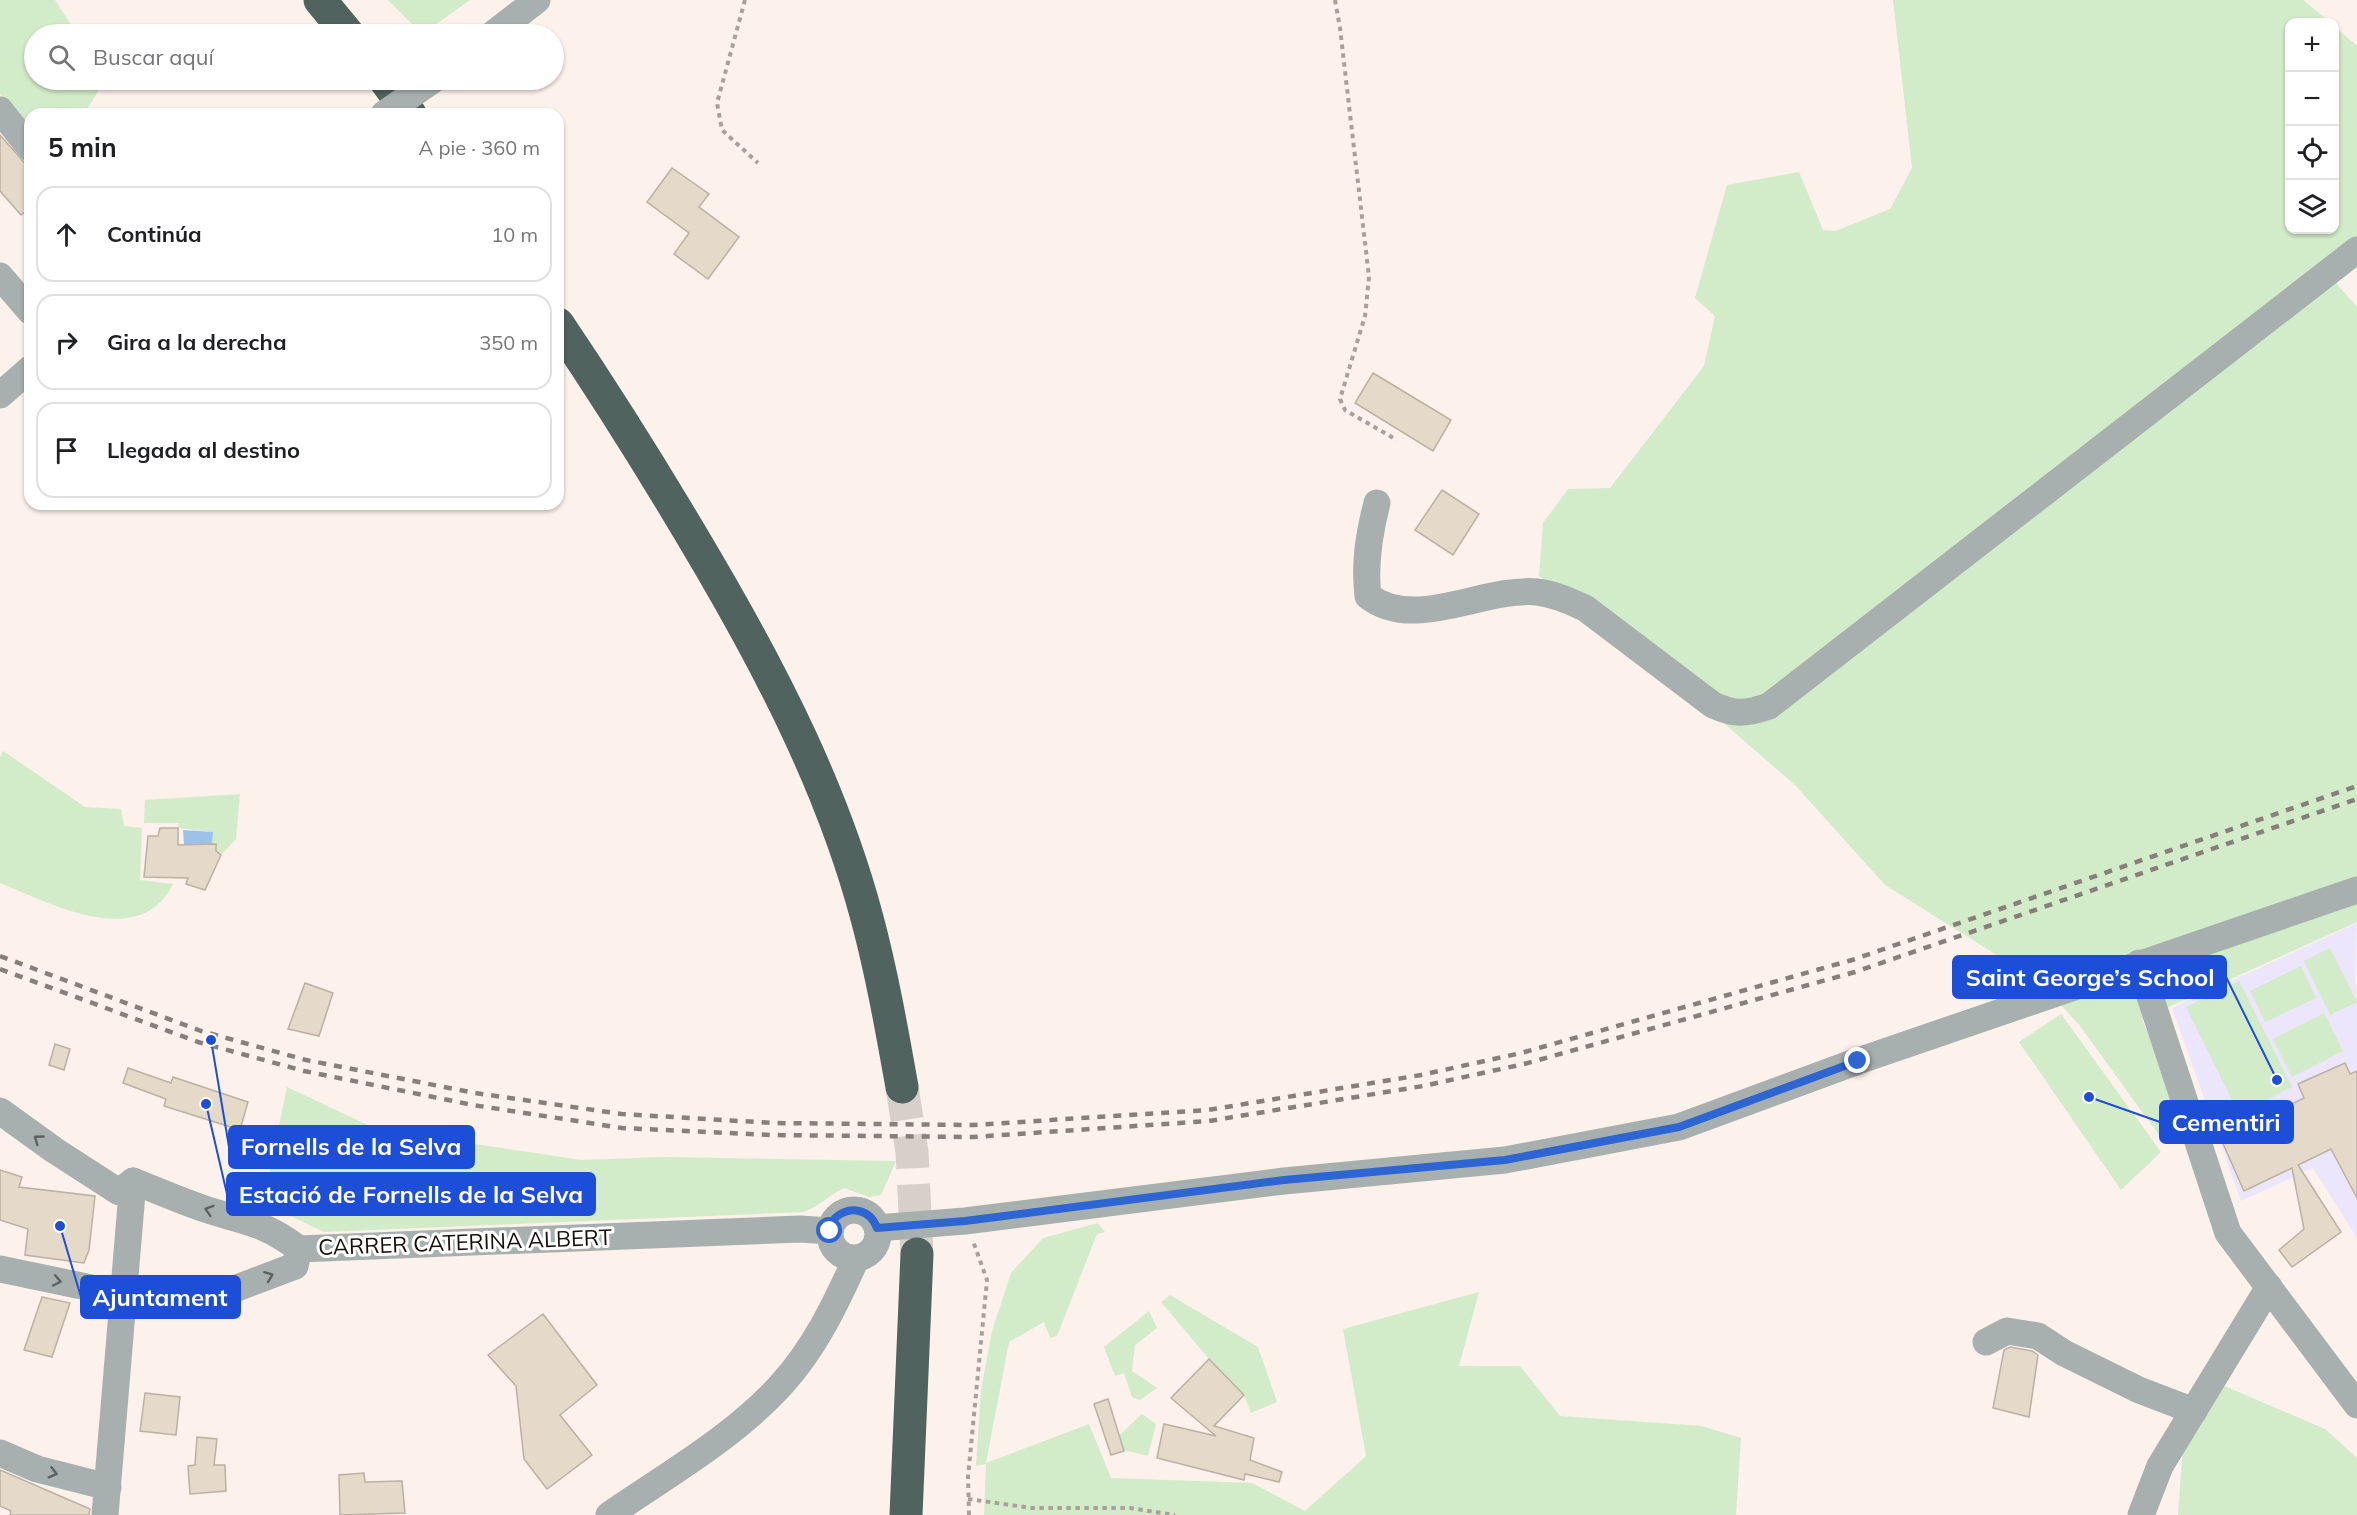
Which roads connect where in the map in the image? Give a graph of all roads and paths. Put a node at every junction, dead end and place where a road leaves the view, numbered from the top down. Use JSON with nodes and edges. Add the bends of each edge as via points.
{"nodes":[{"id":1,"x":320,"y":0,"type":"edge"},
{"id":2,"x":537,"y":0,"type":"edge"},
{"id":3,"x":745,"y":0,"type":"edge"},
{"id":4,"x":1335,"y":0,"type":"edge"},
{"id":5,"x":340,"y":24,"type":"edge"},
{"id":6,"x":506,"y":24,"type":"edge"},
{"id":7,"x":392,"y":90,"type":"edge"},
{"id":8,"x":419,"y":90,"type":"edge"},
{"id":9,"x":393,"y":108,"type":"edge"},
{"id":10,"x":406,"y":108,"type":"edge"},
{"id":11,"x":0,"y":111,"type":"edge"},
{"id":12,"x":24,"y":141,"type":"edge"},
{"id":13,"x":758,"y":163,"type":"dead end"},
{"id":14,"x":2357,"y":250,"type":"edge"},
{"id":15,"x":0,"y":276,"type":"edge"},
{"id":16,"x":24,"y":304,"type":"edge"},
{"id":17,"x":564,"y":333,"type":"edge"},
{"id":18,"x":24,"y":374,"type":"edge"},
{"id":19,"x":0,"y":395,"type":"edge"},
{"id":20,"x":1397,"y":441,"type":"dead end"},
{"id":21,"x":1377,"y":503,"type":"dead end"},
{"id":22,"x":2357,"y":890,"type":"edge"},
{"id":23,"x":2139,"y":963,"type":"junction"},
{"id":24,"x":902,"y":1087,"type":"tunnel mouth"},
{"id":25,"x":0,"y":1111,"type":"edge"},
{"id":26,"x":133,"y":1181,"type":"junction"},
{"id":27,"x":965,"y":1221,"type":"junction"},
{"id":28,"x":877,"y":1228,"type":"junction"},
{"id":29,"x":830,"y":1231,"type":"junction"},
{"id":30,"x":300,"y":1249,"type":"junction"},
{"id":31,"x":917,"y":1254,"type":"tunnel mouth"},
{"id":32,"x":856,"y":1258,"type":"junction"},
{"id":33,"x":0,"y":1269,"type":"edge"},
{"id":34,"x":2269,"y":1287,"type":"junction"},
{"id":35,"x":125,"y":1295,"type":"junction"},
{"id":36,"x":1986,"y":1342,"type":"dead end"},
{"id":37,"x":2357,"y":1404,"type":"edge"},
{"id":38,"x":2194,"y":1411,"type":"junction"},
{"id":39,"x":0,"y":1453,"type":"edge"},
{"id":40,"x":108,"y":1487,"type":"junction"},
{"id":41,"x":969,"y":1499,"type":"junction"},
{"id":42,"x":105,"y":1515,"type":"edge"},
{"id":43,"x":609,"y":1515,"type":"edge"},
{"id":44,"x":906,"y":1515,"type":"edge"},
{"id":45,"x":969,"y":1515,"type":"edge"},
{"id":46,"x":1175,"y":1515,"type":"edge"},
{"id":47,"x":2141,"y":1515,"type":"edge"}],
"edges":[{"from":1,"to":5,"type":"highway"},
{"from":2,"to":6,"type":"street"},
{"from":3,"to":13,"type":"path","via":[[717,103],[722,130]]},
{"from":4,"to":20,"type":"path","via":[[1369,277],[1365,316],[1340,399],[1345,410]]},
{"from":7,"to":10,"type":"highway"},
{"from":8,"to":9,"type":"street","bridge":true},
{"from":11,"to":12,"type":"street"},
{"from":14,"to":21,"type":"street","via":[[1769,706],[1753,712],[1730,713],[1713,705],[1585,608],[1561,597],[1536,592],[1500,594],[1425,609],[1381,606],[1368,596],[1365,573]]},
{"from":15,"to":16,"type":"street"},
{"from":17,"to":24,"type":"highway","via":[[744,623],[788,710],[820,782],[867,916]]},
{"from":18,"to":19,"type":"street"},
{"from":22,"to":23,"type":"street"},
{"from":23,"to":27,"type":"street","via":[[1679,1127],[1505,1160],[1284,1180]]},
{"from":23,"to":34,"type":"street","via":[[2228,1233]]},
{"from":26,"to":25,"type":"street","one_way":true,"via":[[119,1192]]},
{"from":30,"to":26,"type":"street","name":"CARRER CATERINA ALBERT","one_way":true,"via":[[277,1231]]},
{"from":26,"to":35,"type":"street"},
{"from":27,"to":28,"type":"street"},
{"from":27,"to":41,"type":"path","via":[[987,1280]]},
{"from":28,"to":29,"type":"street","via":[[865,1213],[852,1210],[835,1218]]},
{"from":28,"to":32,"type":"street","via":[[873,1248]]},
{"from":29,"to":30,"type":"street","name":"CARRER CATERINA ALBERT","via":[[800,1229]]},
{"from":29,"to":32,"type":"street","via":[[836,1251]]},
{"from":35,"to":30,"type":"street","one_way":true,"via":[[159,1298],[234,1289],[295,1266]]},
{"from":31,"to":44,"type":"highway"},
{"from":32,"to":43,"type":"street","via":[[831,1312],[782,1384],[752,1414]]},
{"from":33,"to":35,"type":"street","one_way":true},
{"from":34,"to":37,"type":"street"},
{"from":34,"to":38,"type":"street"},
{"from":35,"to":40,"type":"street"},
{"from":36,"to":38,"type":"street","via":[[2007,1331],[2038,1336],[2139,1390]]},
{"from":38,"to":47,"type":"street","via":[[2160,1466]]},
{"from":39,"to":40,"type":"street","one_way":true,"via":[[37,1468]]},
{"from":40,"to":42,"type":"street"},
{"from":41,"to":45,"type":"path"},
{"from":41,"to":46,"type":"path","via":[[1032,1508],[1130,1508]]}]}
